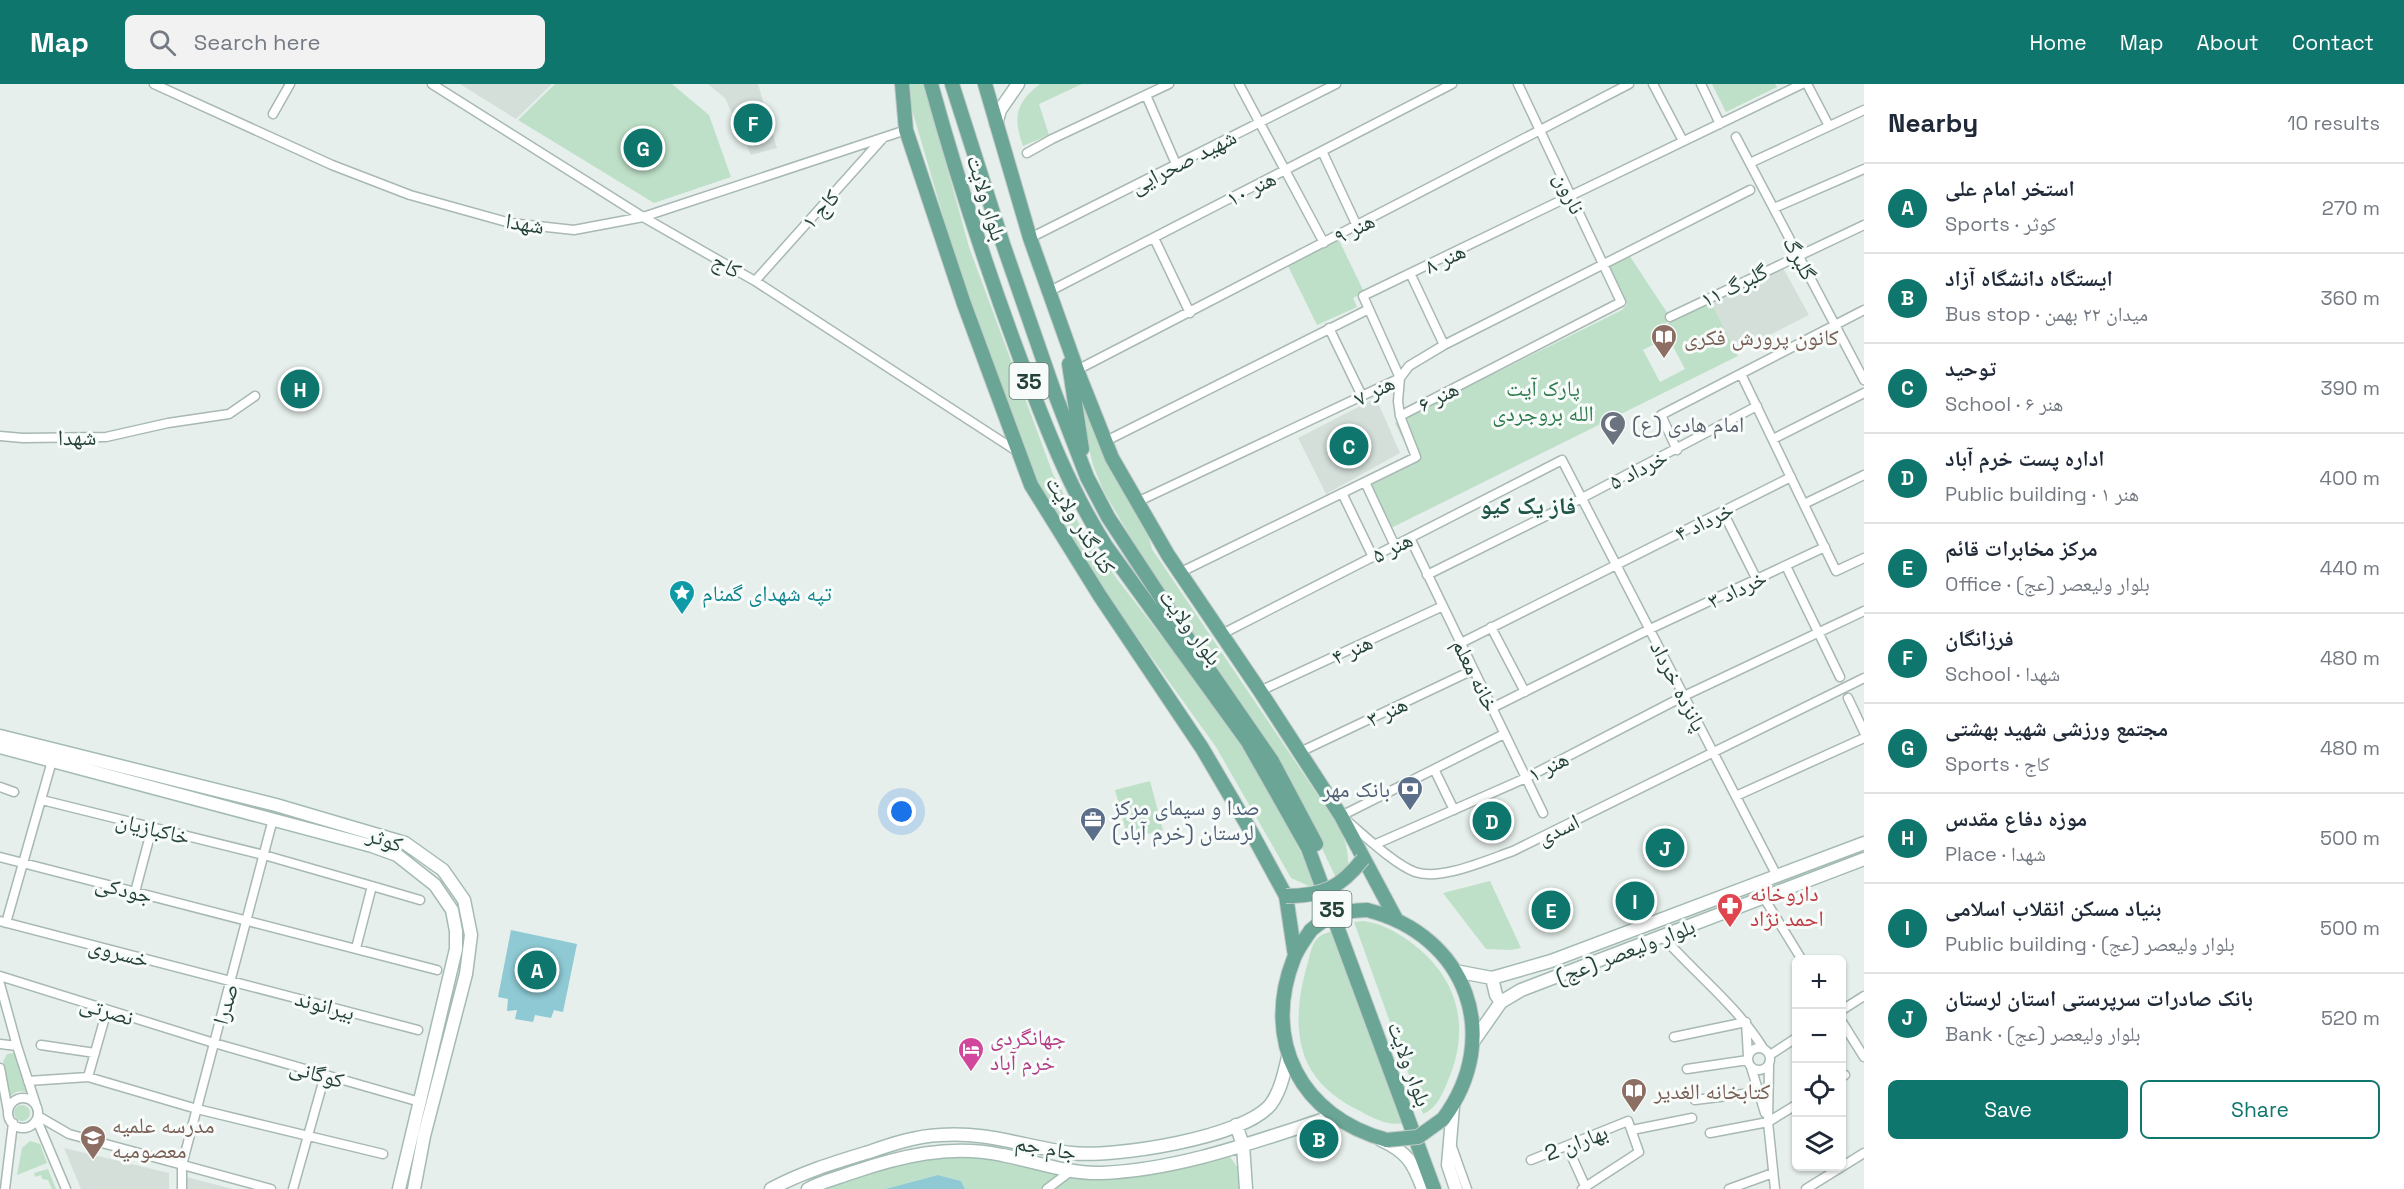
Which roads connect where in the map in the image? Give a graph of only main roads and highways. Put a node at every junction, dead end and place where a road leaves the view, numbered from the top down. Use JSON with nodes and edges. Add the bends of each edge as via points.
{"nodes":[{"id":1,"x":931,"y":84,"type":"edge"},
{"id":2,"x":952,"y":84,"type":"edge"},
{"id":3,"x":985,"y":84,"type":"edge"},
{"id":4,"x":1018,"y":84,"type":"edge"},
{"id":5,"x":901,"y":88,"type":"edge"},
{"id":6,"x":996,"y":125,"type":"junction"},
{"id":7,"x":1070,"y":348,"type":"junction"},
{"id":8,"x":1087,"y":477,"type":"junction"},
{"id":9,"x":0,"y":736,"type":"edge"},
{"id":10,"x":0,"y":747,"type":"edge"},
{"id":11,"x":54,"y":756,"type":"junction"},
{"id":12,"x":276,"y":806,"type":"junction"},
{"id":13,"x":273,"y":819,"type":"junction"},
{"id":14,"x":1864,"y":843,"type":"edge"},
{"id":15,"x":1364,"y":859,"type":"junction"},
{"id":16,"x":1864,"y":859,"type":"edge"},
{"id":17,"x":1286,"y":896,"type":"junction"},
{"id":18,"x":1396,"y":920,"type":"junction"},
{"id":19,"x":1295,"y":956,"type":"junction"},
{"id":20,"x":1455,"y":971,"type":"junction"},
{"id":21,"x":1492,"y":978,"type":"junction"},
{"id":22,"x":1501,"y":1002,"type":"junction"},
{"id":23,"x":1473,"y":1042,"type":"junction"},
{"id":24,"x":439,"y":1051,"type":"junction"},
{"id":25,"x":1288,"y":1057,"type":"junction"},
{"id":26,"x":1453,"y":1107,"type":"junction"},
{"id":27,"x":1335,"y":1116,"type":"junction"},
{"id":28,"x":1236,"y":1125,"type":"junction"},
{"id":29,"x":1372,"y":1135,"type":"junction"},
{"id":30,"x":1243,"y":1145,"type":"junction"},
{"id":31,"x":399,"y":1189,"type":"edge"},
{"id":32,"x":414,"y":1189,"type":"edge"},
{"id":33,"x":771,"y":1189,"type":"edge"},
{"id":34,"x":808,"y":1189,"type":"edge"},
{"id":35,"x":1246,"y":1189,"type":"edge"},
{"id":36,"x":1423,"y":1189,"type":"edge"},
{"id":37,"x":1434,"y":1189,"type":"edge"},
{"id":38,"x":1443,"y":1189,"type":"edge"},
{"id":39,"x":1456,"y":1189,"type":"edge"}],
"edges":[{"from":1,"to":37,"type":"main road","name":"بلوار ولایت","number":"35","via":[[987,270],[1068,478],[1106,546],[1248,742],[1308,848]]},
{"from":2,"to":8,"type":"main road","name":"بلوار ولایت","number":"35","via":[[1007,255]]},
{"from":3,"to":6,"type":"main road"},
{"from":4,"to":6,"type":"main road","via":[[1000,110]]},
{"from":5,"to":17,"type":"main road","name":"کنارگذر ولایت","via":[[906,130],[964,304],[1031,485],[1202,748]]},
{"from":6,"to":7,"type":"main road","via":[[1030,238]]},
{"from":7,"to":8,"type":"main road","via":[[1069,367]]},
{"from":7,"to":15,"type":"main road","via":[[1112,458],[1137,502],[1179,573],[1341,816]]},
{"from":8,"to":38,"type":"main road","name":"بلوار ولایت","number":"35","via":[[1108,517],[1272,762],[1318,848]]},
{"from":9,"to":11,"type":"main road","name":"کوثر"},
{"from":10,"to":11,"type":"main road","name":"کوثر"},
{"from":11,"to":12,"type":"main road","name":"کوثر"},
{"from":11,"to":13,"type":"main road","name":"کوثر"},
{"from":12,"to":13,"type":"main road"},
{"from":12,"to":24,"type":"main road","name":"کوثر","via":[[405,843],[442,870],[464,900],[471,935],[466,974]]},
{"from":13,"to":24,"type":"main road","name":"کوثر","via":[[397,855],[435,885],[452,910],[456,931]]},
{"from":14,"to":21,"type":"main road","name":"بلوار ولیعصر (عج)","via":[[1551,961]]},
{"from":15,"to":17,"type":"main road","bridge":true,"via":[[1331,890],[1309,896]]},
{"from":15,"to":18,"type":"main road"},
{"from":16,"to":22,"type":"main road","name":"بلوار ولیعصر (عج)","via":[[1521,990]]},
{"from":17,"to":19,"type":"main road","name":"کنارگذر ولایت"},
{"from":18,"to":19,"type":"main road","bridge":true,"via":[[1368,910],[1336,913],[1311,930]]},
{"from":18,"to":20,"type":"main road","via":[[1440,951]]},
{"from":19,"to":25,"type":"main road","via":[[1282,1008]]},
{"from":20,"to":21,"type":"main road","name":"بلوار ولیعصر (عج)"},
{"from":20,"to":23,"type":"main road","via":[[1468,999]]},
{"from":21,"to":22,"type":"main road"},
{"from":22,"to":23,"type":"main road","name":"بلوار ولیعصر (عج)"},
{"from":23,"to":26,"type":"main road","via":[[1465,1081]]},
{"from":24,"to":31,"type":"main road","name":"کوثر","via":[[420,1102]]},
{"from":24,"to":32,"type":"main road","name":"کوثر"},
{"from":25,"to":27,"type":"main road","via":[[1315,1099]]},
{"from":25,"to":28,"type":"main road","name":"جام جم","via":[[1282,1085],[1270,1105]]},
{"from":26,"to":29,"type":"main road","bridge":true,"via":[[1418,1137],[1387,1140]]},
{"from":26,"to":39,"type":"main road","via":[[1448,1165]]},
{"from":27,"to":29,"type":"main road"},
{"from":27,"to":30,"type":"main road","name":"جام جم"},
{"from":28,"to":30,"type":"main road"},
{"from":28,"to":33,"type":"main road","name":"جام جم","via":[[1178,1143],[1098,1155],[970,1134],[939,1135],[903,1141],[802,1173]]},
{"from":29,"to":36,"type":"main road","via":[[1408,1157]]},
{"from":30,"to":34,"type":"main road","name":"جام جم","via":[[1150,1169],[1098,1173],[1001,1154],[943,1151],[886,1162]]},
{"from":30,"to":35,"type":"main road"}]}
